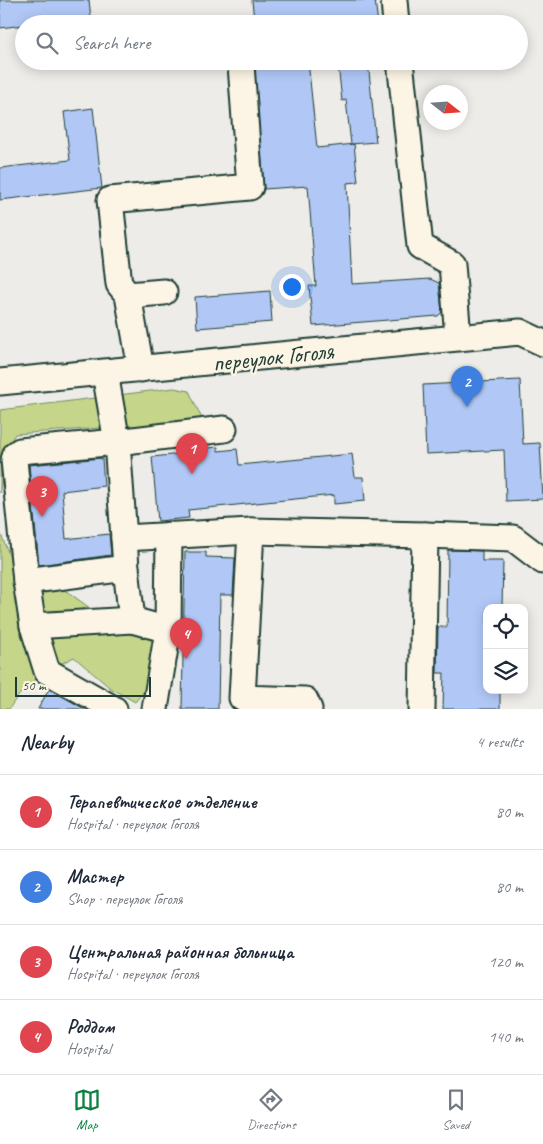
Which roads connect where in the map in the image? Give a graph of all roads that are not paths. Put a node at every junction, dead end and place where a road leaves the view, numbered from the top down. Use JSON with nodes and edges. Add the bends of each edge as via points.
{"nodes":[{"id":1,"x":394,"y":0,"type":"edge"},
{"id":2,"x":395,"y":15,"type":"edge"},
{"id":3,"x":241,"y":70,"type":"edge"},
{"id":4,"x":401,"y":70,"type":"edge"},
{"id":5,"x":164,"y":292,"type":"dead end"},
{"id":6,"x":128,"y":295,"type":"junction"},
{"id":7,"x":458,"y":337,"type":"junction"},
{"id":8,"x":543,"y":343,"type":"edge"},
{"id":9,"x":141,"y":369,"type":"junction"},
{"id":10,"x":105,"y":373,"type":"junction"},
{"id":11,"x":0,"y":382,"type":"edge"},
{"id":12,"x":224,"y":429,"type":"dead end"},
{"id":13,"x":117,"y":442,"type":"junction"},
{"id":14,"x":251,"y":530,"type":"junction"},
{"id":15,"x":170,"y":535,"type":"junction"},
{"id":16,"x":425,"y":535,"type":"junction"},
{"id":17,"x":124,"y":538,"type":"junction"},
{"id":18,"x":543,"y":561,"type":"edge"},
{"id":19,"x":126,"y":568,"type":"junction"},
{"id":20,"x":26,"y":581,"type":"junction"},
{"id":21,"x":132,"y":620,"type":"junction"},
{"id":22,"x":33,"y":626,"type":"junction"},
{"id":23,"x":168,"y":630,"type":"junction"},
{"id":24,"x":114,"y":709,"type":"edge"},
{"id":25,"x":156,"y":709,"type":"edge"},
{"id":26,"x":309,"y":709,"type":"edge"},
{"id":27,"x":422,"y":709,"type":"edge"}],
"edges":[{"from":1,"to":2,"type":"street"},
{"from":3,"to":6,"type":"street","via":[[250,187],[110,200],[119,284]]},
{"from":4,"to":7,"type":"street","via":[[420,246],[452,264]]},
{"from":5,"to":6,"type":"street"},
{"from":6,"to":9,"type":"street"},
{"from":7,"to":8,"type":"street","name":"переулок Гоголя","via":[[520,332]]},
{"from":7,"to":9,"type":"street","name":"переулок Гоголя"},
{"from":9,"to":10,"type":"street","name":"переулок Гоголя"},
{"from":10,"to":11,"type":"street","name":"переулок Гоголя"},
{"from":10,"to":13,"type":"street"},
{"from":12,"to":13,"type":"street"},
{"from":13,"to":17,"type":"street"},
{"from":13,"to":20,"type":"street","via":[[20,451],[16,454]]},
{"from":14,"to":15,"type":"street"},
{"from":14,"to":16,"type":"street"},
{"from":14,"to":26,"type":"street","via":[[242,698],[305,700]]},
{"from":15,"to":17,"type":"street"},
{"from":15,"to":23,"type":"street"},
{"from":16,"to":18,"type":"street","via":[[512,538]]},
{"from":16,"to":27,"type":"street"},
{"from":17,"to":19,"type":"street"},
{"from":19,"to":20,"type":"street"},
{"from":19,"to":21,"type":"street"},
{"from":20,"to":22,"type":"street"},
{"from":21,"to":22,"type":"street"},
{"from":21,"to":23,"type":"street"},
{"from":22,"to":24,"type":"street","via":[[47,671]]},
{"from":23,"to":25,"type":"street"}]}
